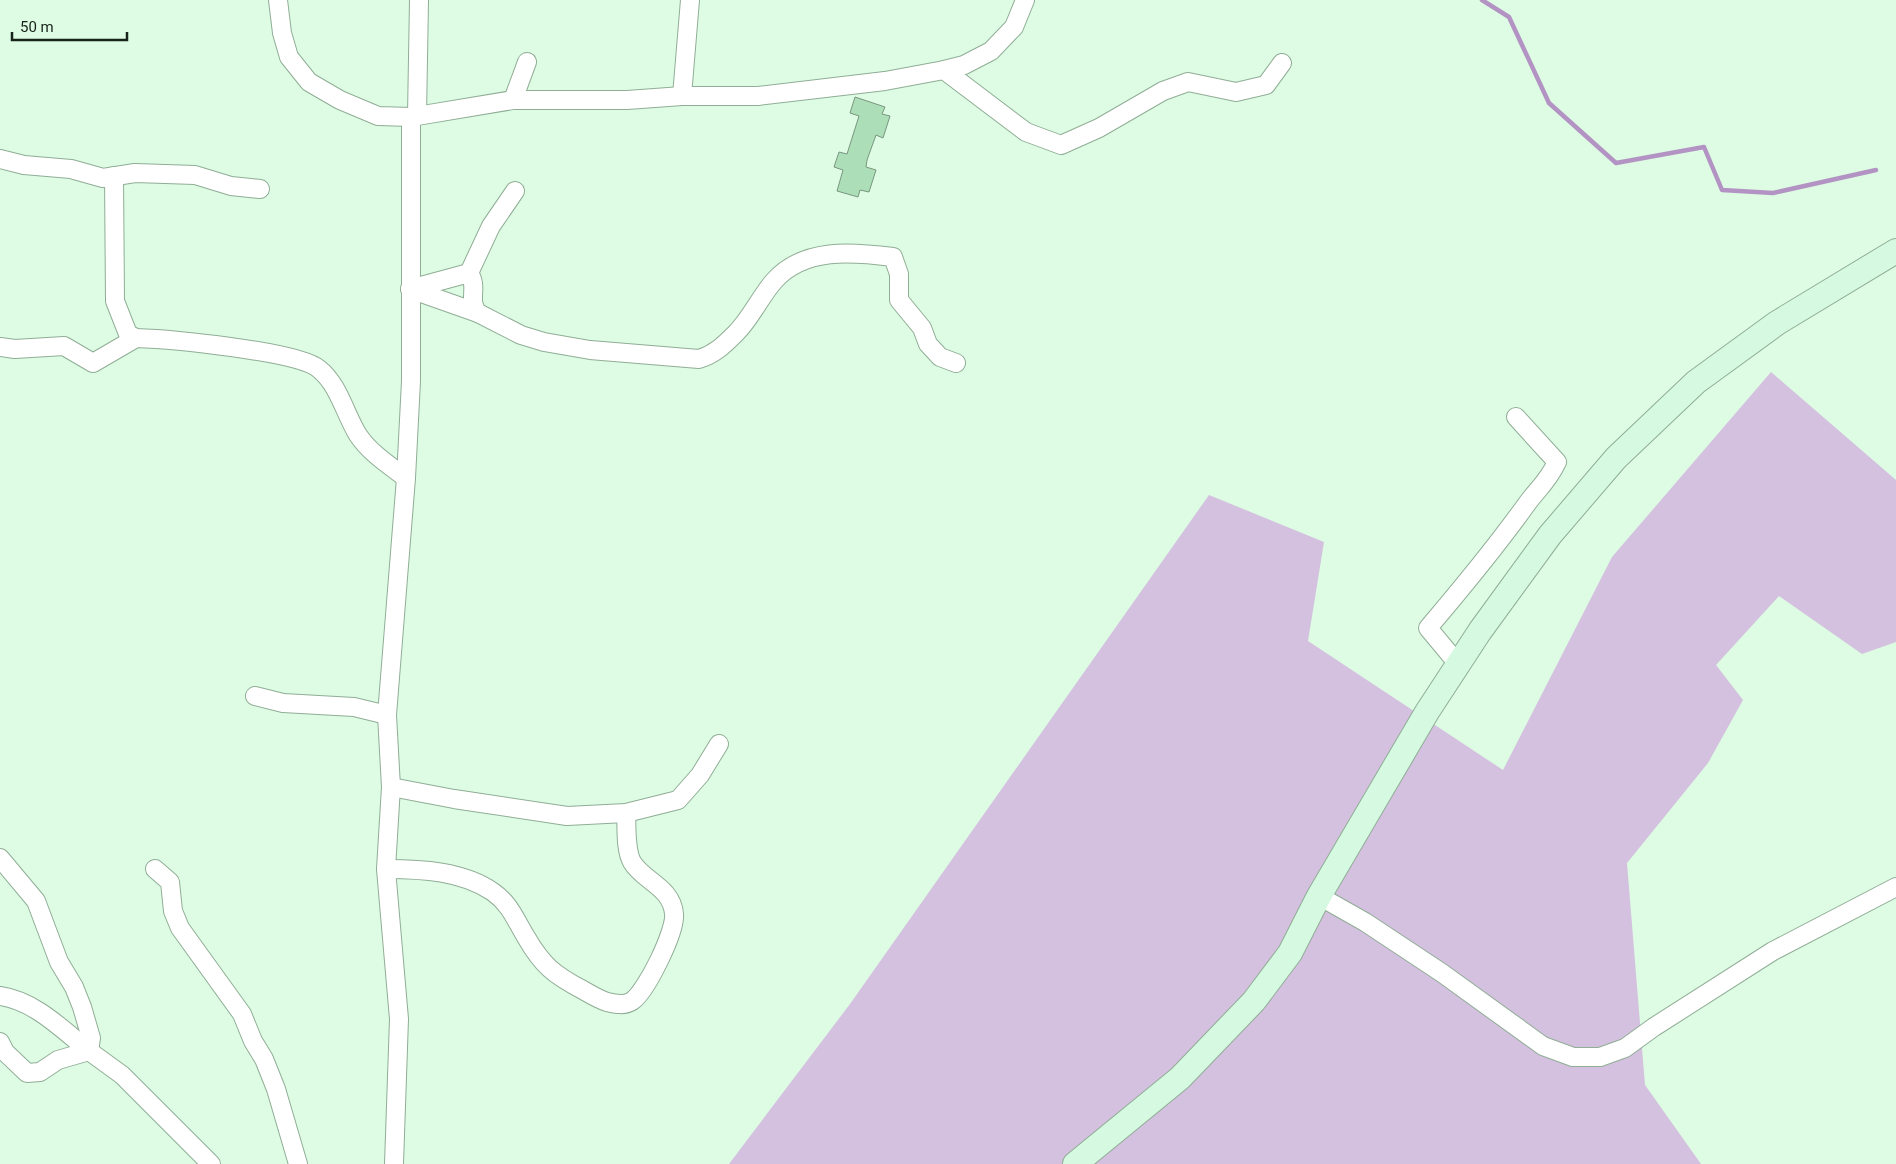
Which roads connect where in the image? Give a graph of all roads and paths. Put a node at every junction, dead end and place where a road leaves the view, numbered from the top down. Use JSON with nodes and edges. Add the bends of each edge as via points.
{"nodes":[{"id":1,"x":278,"y":0,"type":"edge"},
{"id":2,"x":419,"y":0,"type":"edge"},
{"id":3,"x":690,"y":0,"type":"edge"},
{"id":4,"x":1025,"y":0,"type":"edge"},
{"id":5,"x":527,"y":62,"type":"dead end"},
{"id":6,"x":1282,"y":64,"type":"dead end"},
{"id":7,"x":944,"y":70,"type":"junction"},
{"id":8,"x":682,"y":96,"type":"junction"},
{"id":9,"x":512,"y":100,"type":"junction"},
{"id":10,"x":414,"y":116,"type":"junction"},
{"id":11,"x":0,"y":159,"type":"edge"},
{"id":12,"x":114,"y":176,"type":"junction"},
{"id":13,"x":260,"y":188,"type":"dead end"},
{"id":14,"x":515,"y":191,"type":"dead end"},
{"id":15,"x":1896,"y":251,"type":"edge"},
{"id":16,"x":469,"y":273,"type":"junction"},
{"id":17,"x":410,"y":289,"type":"junction"},
{"id":18,"x":478,"y":313,"type":"junction"},
{"id":19,"x":136,"y":338,"type":"junction"},
{"id":20,"x":0,"y":347,"type":"edge"},
{"id":21,"x":956,"y":363,"type":"dead end"},
{"id":22,"x":1516,"y":417,"type":"dead end"},
{"id":23,"x":406,"y":478,"type":"junction"},
{"id":24,"x":1458,"y":664,"type":"junction"},
{"id":25,"x":255,"y":696,"type":"dead end"},
{"id":26,"x":387,"y":715,"type":"junction"},
{"id":27,"x":719,"y":744,"type":"dead end"},
{"id":28,"x":391,"y":787,"type":"junction"},
{"id":29,"x":626,"y":813,"type":"junction"},
{"id":30,"x":0,"y":858,"type":"edge"},
{"id":31,"x":155,"y":869,"type":"dead end"},
{"id":32,"x":386,"y":869,"type":"junction"},
{"id":33,"x":1896,"y":887,"type":"edge"},
{"id":34,"x":1319,"y":896,"type":"junction"},
{"id":35,"x":0,"y":996,"type":"edge"},
{"id":36,"x":0,"y":1042,"type":"edge"},
{"id":37,"x":89,"y":1051,"type":"junction"},
{"id":38,"x":211,"y":1164,"type":"edge"},
{"id":39,"x":298,"y":1164,"type":"edge"},
{"id":40,"x":394,"y":1164,"type":"edge"},
{"id":41,"x":1075,"y":1164,"type":"edge"}],
"edges":[{"from":1,"to":10,"type":"street","via":[[282,33],[290,57],[309,82],[378,116]]},
{"from":2,"to":10,"type":"street"},
{"from":3,"to":8,"type":"street"},
{"from":4,"to":7,"type":"street","via":[[1014,27],[991,52],[964,66]]},
{"from":5,"to":9,"type":"street"},
{"from":6,"to":7,"type":"street","via":[[1266,85],[1236,92],[1188,82],[1163,91],[1099,128],[1061,145],[1026,132]]},
{"from":7,"to":8,"type":"street","via":[[758,96]]},
{"from":8,"to":9,"type":"street","via":[[627,100]]},
{"from":9,"to":10,"type":"street"},
{"from":10,"to":17,"type":"street"},
{"from":11,"to":12,"type":"street","via":[[24,165],[71,169],[104,178]]},
{"from":12,"to":13,"type":"street","via":[[195,175],[231,186]]},
{"from":12,"to":19,"type":"street","via":[[115,301],[128,334]]},
{"from":14,"to":16,"type":"street","via":[[491,226]]},
{"from":15,"to":24,"type":"main road","via":[[1777,323],[1696,382],[1616,458],[1550,535]]},
{"from":16,"to":17,"type":"street"},
{"from":16,"to":18,"type":"street","via":[[475,285],[473,302]]},
{"from":17,"to":18,"type":"street"},
{"from":17,"to":23,"type":"street","via":[[411,381]]},
{"from":18,"to":21,"type":"street","via":[[521,335],[544,342],[610,352],[699,359],[712,355],[723,346],[742,326],[775,280],[794,266],[834,253],[859,253],[893,257],[899,274],[899,300],[922,328],[928,344],[940,357]]},
{"from":19,"to":20,"type":"street","via":[[93,363],[64,346]]},
{"from":19,"to":23,"type":"street","via":[[216,345],[301,361],[319,368],[334,388],[359,436],[373,453]]},
{"from":22,"to":24,"type":"street","via":[[1557,462],[1549,479],[1498,545],[1428,628]]},
{"from":23,"to":26,"type":"street"},
{"from":24,"to":34,"type":"main road"},
{"from":25,"to":26,"type":"street","via":[[282,703],[354,707]]},
{"from":26,"to":28,"type":"street"},
{"from":27,"to":29,"type":"street","via":[[700,775],[678,800]]},
{"from":28,"to":29,"type":"street","via":[[567,816]]},
{"from":28,"to":32,"type":"street"},
{"from":29,"to":32,"type":"street","via":[[632,863],[663,891],[673,906],[674,916],[671,933],[641,994],[620,1005],[605,1001],[556,976],[526,938],[509,905],[492,891],[464,879],[422,869]]},
{"from":30,"to":37,"type":"street","via":[[36,901],[59,962],[82,1007],[91,1038]]},
{"from":31,"to":39,"type":"street","via":[[170,882],[173,911],[180,928],[242,1014],[264,1058]]},
{"from":32,"to":40,"type":"street","via":[[399,1019]]},
{"from":33,"to":34,"type":"street","via":[[1773,951],[1625,1048],[1600,1057],[1573,1058],[1543,1046],[1366,922]]},
{"from":34,"to":41,"type":"main road","via":[[1290,953],[1254,1000],[1180,1078]]},
{"from":35,"to":37,"type":"street","via":[[28,1004]]},
{"from":36,"to":37,"type":"street","via":[[5,1052],[27,1072],[40,1072],[58,1060]]},
{"from":37,"to":38,"type":"street","via":[[122,1075]]}]}
